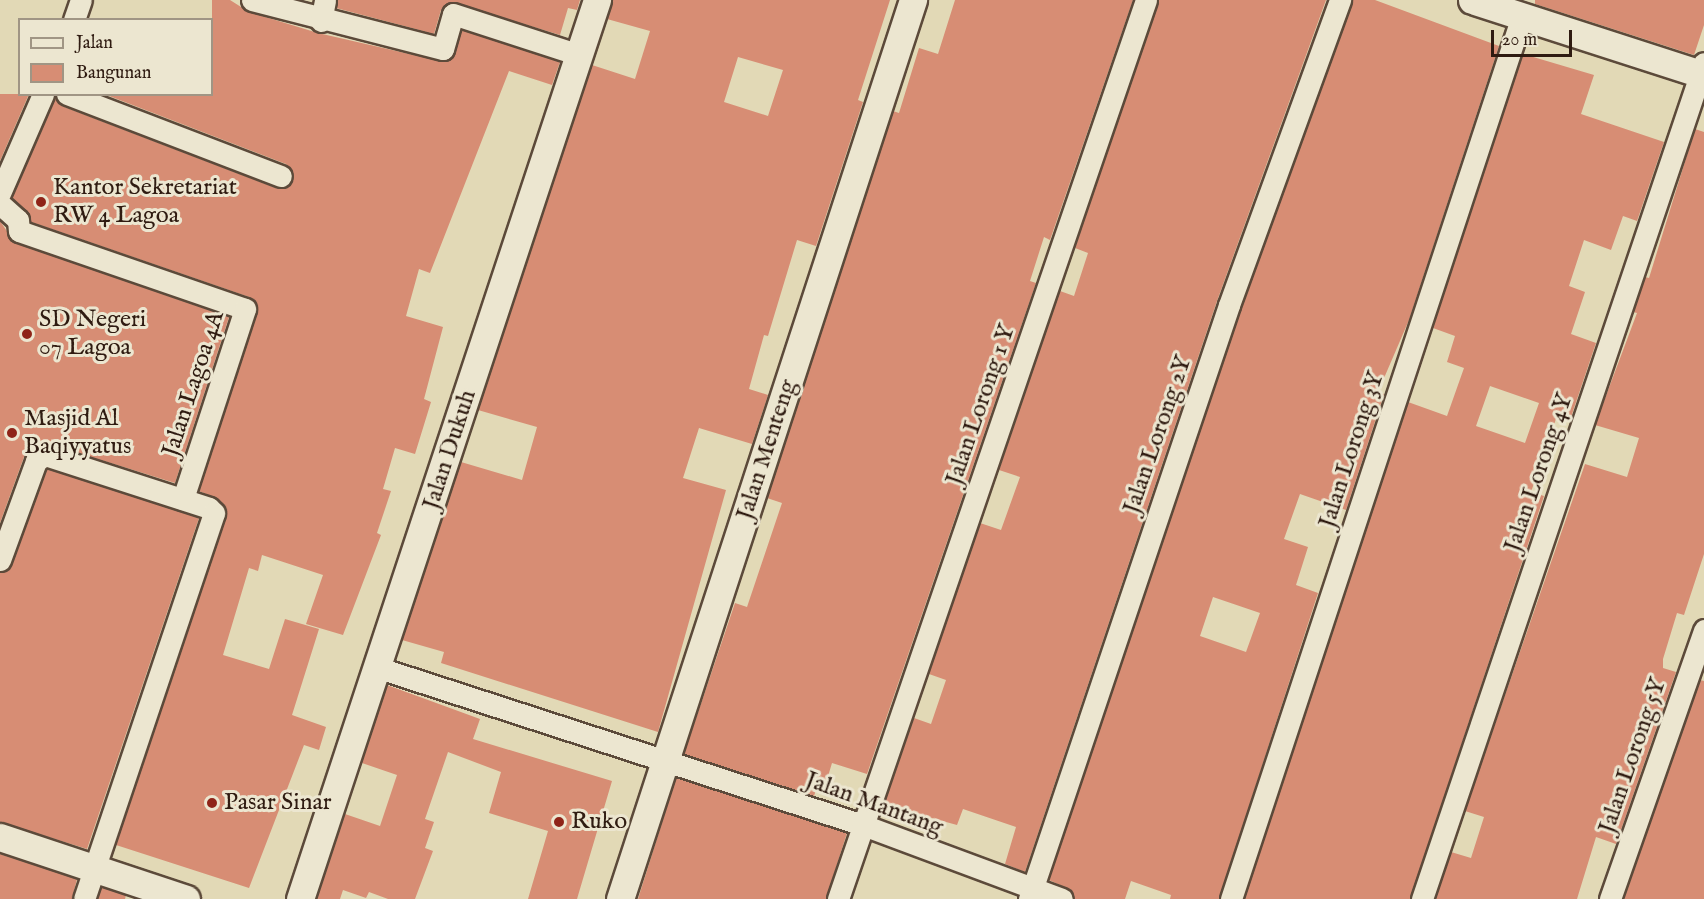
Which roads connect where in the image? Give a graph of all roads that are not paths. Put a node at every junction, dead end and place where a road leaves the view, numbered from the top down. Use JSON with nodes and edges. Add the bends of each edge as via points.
{"nodes":[{"id":1,"x":81,"y":0,"type":"edge"},
{"id":2,"x":252,"y":0,"type":"edge"},
{"id":3,"x":597,"y":0,"type":"edge"},
{"id":4,"x":913,"y":0,"type":"edge"},
{"id":5,"x":1146,"y":0,"type":"edge"},
{"id":6,"x":1340,"y":0,"type":"edge"},
{"id":7,"x":1472,"y":0,"type":"edge"},
{"id":8,"x":323,"y":10,"type":"edge"},
{"id":9,"x":1521,"y":16,"type":"junction"},
{"id":10,"x":75,"y":18,"type":"edge"},
{"id":11,"x":579,"y":56,"type":"junction"},
{"id":12,"x":1703,"y":71,"type":"edge"},
{"id":13,"x":43,"y":96,"type":"edge"},
{"id":14,"x":72,"y":96,"type":"edge"},
{"id":15,"x":281,"y":176,"type":"dead end"},
{"id":16,"x":0,"y":193,"type":"edge"},
{"id":17,"x":0,"y":204,"type":"edge"},
{"id":18,"x":183,"y":499,"type":"junction"},
{"id":19,"x":0,"y":560,"type":"edge"},
{"id":20,"x":1704,"y":630,"type":"edge"},
{"id":21,"x":379,"y":668,"type":"junction"},
{"id":22,"x":667,"y":760,"type":"junction"},
{"id":23,"x":863,"y":825,"type":"junction"},
{"id":24,"x":0,"y":837,"type":"edge"},
{"id":25,"x":94,"y":867,"type":"junction"},
{"id":26,"x":1030,"y":894,"type":"edge"},
{"id":27,"x":84,"y":899,"type":"edge"},
{"id":28,"x":186,"y":899,"type":"edge"},
{"id":29,"x":300,"y":899,"type":"edge"},
{"id":30,"x":620,"y":899,"type":"edge"},
{"id":31,"x":838,"y":899,"type":"edge"},
{"id":32,"x":1062,"y":899,"type":"edge"},
{"id":33,"x":1231,"y":899,"type":"edge"},
{"id":34,"x":1422,"y":899,"type":"edge"},
{"id":35,"x":1610,"y":899,"type":"edge"}],
"edges":[{"from":1,"to":10,"type":"street"},
{"from":2,"to":8,"type":"street"},
{"from":3,"to":11,"type":"street","name":"Jalan Dukuh"},
{"from":4,"to":22,"type":"street","name":"Jalan Menteng"},
{"from":5,"to":23,"type":"street","name":"Jalan Lorong 1 Y"},
{"from":6,"to":26,"type":"street","name":"Jalan Lorong 2Y","via":[[1229,305]]},
{"from":7,"to":9,"type":"street"},
{"from":8,"to":11,"type":"street","via":[[443,49],[453,14]]},
{"from":9,"to":12,"type":"street"},
{"from":9,"to":33,"type":"street","name":"Jalan Lorong 3Y"},
{"from":11,"to":21,"type":"street","name":"Jalan Dukuh"},
{"from":12,"to":34,"type":"street","name":"Jalan Lorong 4Y"},
{"from":13,"to":16,"type":"street"},
{"from":14,"to":15,"type":"street"},
{"from":17,"to":18,"type":"street","name":"Jalan Lagoa 4A","via":[[18,220],[18,231],[245,309]]},
{"from":18,"to":19,"type":"street","via":[[58,457],[39,457]]},
{"from":18,"to":25,"type":"street","via":[[213,510],[214,517]]},
{"from":20,"to":35,"type":"street","name":"Jalan Lorong 5Y"},
{"from":21,"to":22,"type":"street","name":"Jalan Mantang"},
{"from":21,"to":29,"type":"street","name":"Jalan Dukuh"},
{"from":22,"to":23,"type":"street","name":"Jalan Mantang"},
{"from":22,"to":30,"type":"street","name":"Jalan Menteng"},
{"from":23,"to":26,"type":"street","name":"Jalan Mantang"},
{"from":23,"to":31,"type":"street","name":"Jalan Lorong 1 Y"},
{"from":24,"to":25,"type":"street"},
{"from":25,"to":27,"type":"street"},
{"from":25,"to":28,"type":"street"},
{"from":26,"to":32,"type":"street","name":"Jalan Mantang"}]}
